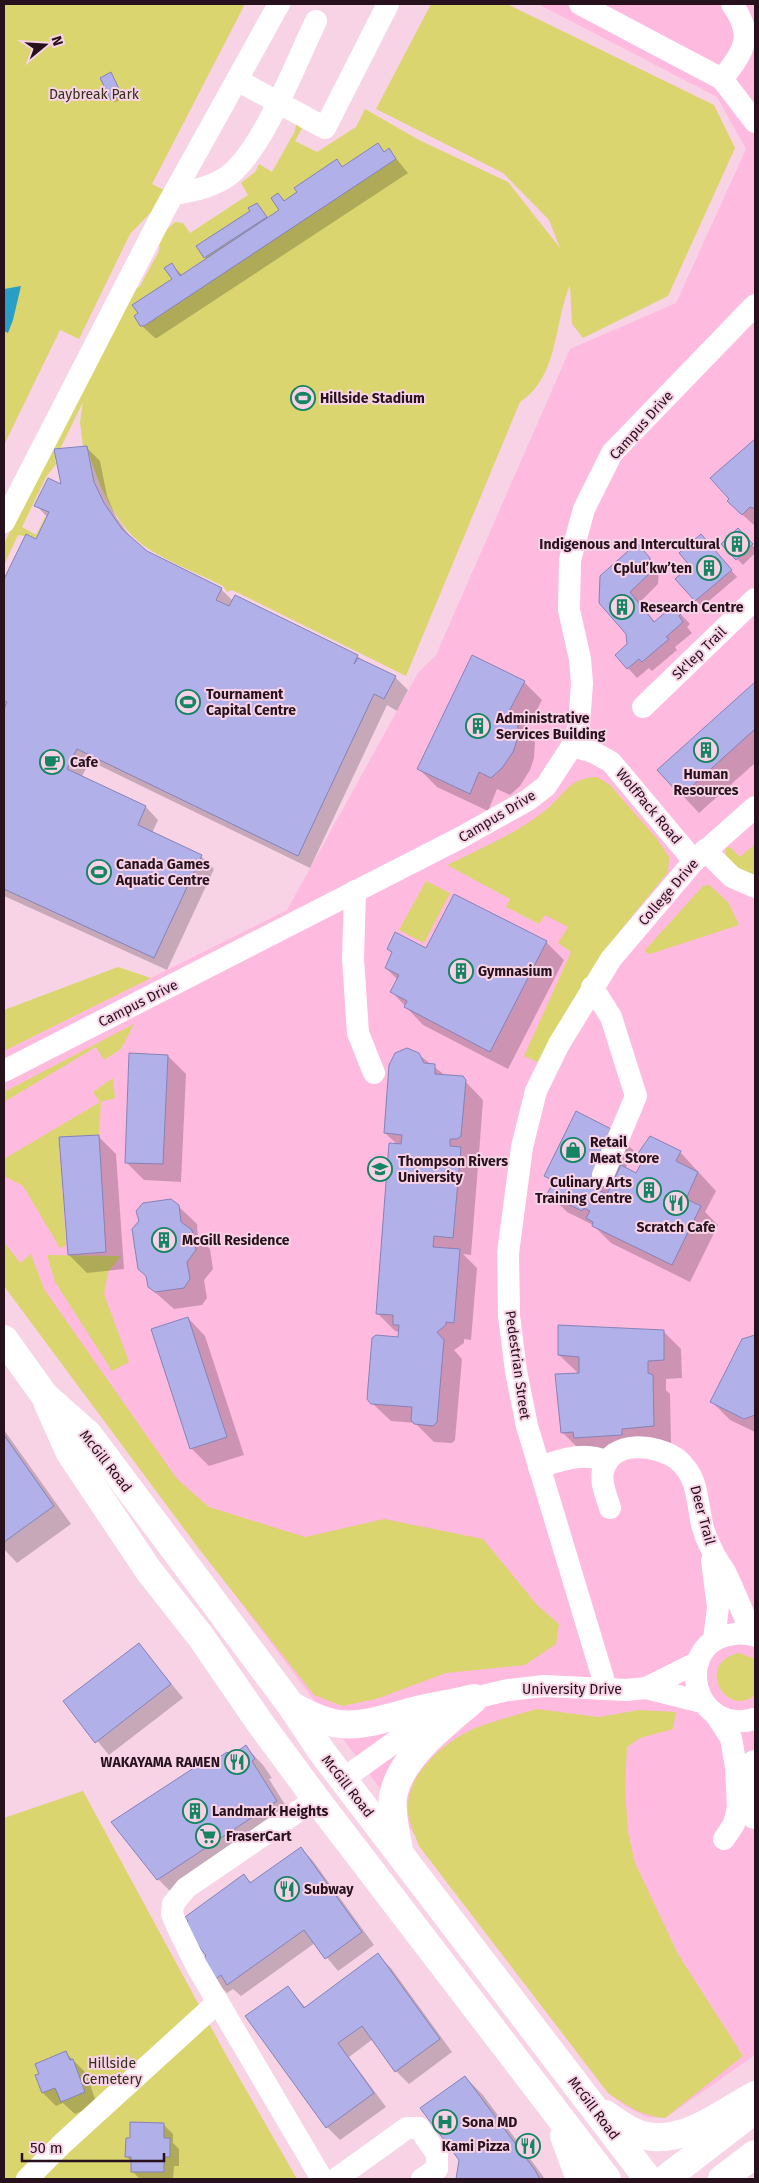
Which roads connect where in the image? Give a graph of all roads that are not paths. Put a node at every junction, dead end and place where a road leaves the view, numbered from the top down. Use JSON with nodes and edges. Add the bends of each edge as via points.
{"nodes":[{"id":1,"x":279,"y":4,"type":"edge"},
{"id":2,"x":388,"y":4,"type":"edge"},
{"id":3,"x":580,"y":4,"type":"edge"},
{"id":4,"x":732,"y":4,"type":"edge"},
{"id":5,"x":316,"y":22,"type":"dead end"},
{"id":6,"x":722,"y":79,"type":"junction"},
{"id":7,"x":237,"y":80,"type":"junction"},
{"id":8,"x":277,"y":103,"type":"junction"},
{"id":9,"x":755,"y":122,"type":"edge"},
{"id":10,"x":174,"y":194,"type":"junction"},
{"id":11,"x":755,"y":305,"type":"edge"},
{"id":12,"x":4,"y":522,"type":"edge"},
{"id":13,"x":755,"y":599,"type":"edge"},
{"id":14,"x":644,"y":707,"type":"dead end"},
{"id":15,"x":572,"y":746,"type":"junction"},
{"id":16,"x":755,"y":807,"type":"edge"},
{"id":17,"x":700,"y":856,"type":"junction"},
{"id":18,"x":755,"y":887,"type":"edge"},
{"id":19,"x":355,"y":891,"type":"junction"},
{"id":20,"x":592,"y":987,"type":"junction"},
{"id":21,"x":4,"y":1071,"type":"edge"},
{"id":22,"x":374,"y":1073,"type":"dead end"},
{"id":23,"x":603,"y":1175,"type":"dead end"},
{"id":24,"x":4,"y":1339,"type":"edge"},
{"id":25,"x":45,"y":1396,"type":"junction"},
{"id":26,"x":607,"y":1462,"type":"junction"},
{"id":27,"x":539,"y":1467,"type":"junction"},
{"id":28,"x":610,"y":1508,"type":"dead end"},
{"id":29,"x":714,"y":1556,"type":"junction"},
{"id":30,"x":754,"y":1635,"type":"edge"},
{"id":31,"x":714,"y":1640,"type":"junction"},
{"id":32,"x":698,"y":1662,"type":"junction"},
{"id":33,"x":606,"y":1688,"type":"junction"},
{"id":34,"x":646,"y":1688,"type":"junction"},
{"id":35,"x":474,"y":1698,"type":"junction"},
{"id":36,"x":290,"y":1704,"type":"junction"},
{"id":37,"x":709,"y":1708,"type":"junction"},
{"id":38,"x":755,"y":1719,"type":"edge"},
{"id":39,"x":755,"y":1764,"type":"edge"},
{"id":40,"x":343,"y":1779,"type":"junction"},
{"id":41,"x":316,"y":1799,"type":"junction"},
{"id":42,"x":755,"y":1814,"type":"edge"},
{"id":43,"x":400,"y":1854,"type":"junction"},
{"id":44,"x":218,"y":2002,"type":"junction"},
{"id":45,"x":755,"y":2095,"type":"edge"},
{"id":46,"x":593,"y":2106,"type":"junction"},
{"id":47,"x":553,"y":2109,"type":"junction"},
{"id":48,"x":755,"y":2110,"type":"edge"},
{"id":49,"x":755,"y":2154,"type":"edge"},
{"id":50,"x":27,"y":2179,"type":"edge"},
{"id":51,"x":322,"y":2179,"type":"edge"},
{"id":52,"x":336,"y":2179,"type":"edge"},
{"id":53,"x":422,"y":2179,"type":"edge"},
{"id":54,"x":580,"y":2179,"type":"edge"},
{"id":55,"x":607,"y":2179,"type":"edge"},
{"id":56,"x":648,"y":2179,"type":"edge"},
{"id":57,"x":665,"y":2179,"type":"edge"},
{"id":58,"x":722,"y":2179,"type":"edge"}],
"edges":[{"from":1,"to":7,"type":"street"},
{"from":2,"to":8,"type":"street","via":[[325,128]]},
{"from":3,"to":6,"type":"street"},
{"from":4,"to":6,"type":"street","via":[[744,21],[745,44]]},
{"from":5,"to":8,"type":"street"},
{"from":6,"to":9,"type":"street"},
{"from":7,"to":8,"type":"street"},
{"from":7,"to":10,"type":"street"},
{"from":8,"to":10,"type":"street","via":[[249,156],[225,178],[201,189]]},
{"from":10,"to":12,"type":"street"},
{"from":11,"to":15,"type":"street","name":"Campus Drive","via":[[612,453],[584,509],[570,560],[568,610],[580,659],[582,683],[579,725]]},
{"from":13,"to":14,"type":"street","name":"Sk'lep Trail"},
{"from":15,"to":17,"type":"street","name":"WolfPack Road","via":[[611,762]]},
{"from":15,"to":19,"type":"street","name":"Campus Drive","via":[[546,786],[528,800]]},
{"from":16,"to":17,"type":"street","name":"College Drive"},
{"from":17,"to":18,"type":"street","name":"WolfPack Road"},
{"from":17,"to":20,"type":"street","name":"College Drive","via":[[611,959]]},
{"from":19,"to":21,"type":"street","name":"Campus Drive"},
{"from":19,"to":22,"type":"street","via":[[353,959],[358,1033]]},
{"from":20,"to":23,"type":"street","via":[[610,1016],[636,1096]]},
{"from":20,"to":27,"type":"street","name":"Pedestrian Street","via":[[536,1091],[522,1147],[508,1253],[509,1316],[516,1371]]},
{"from":24,"to":25,"type":"main road","name":"McGill Road"},
{"from":25,"to":36,"type":"main road","name":"McGill Road","via":[[88,1434]]},
{"from":25,"to":41,"type":"main road","name":"McGill Road","via":[[70,1453],[128,1539]]},
{"from":26,"to":27,"type":"street","via":[[596,1457],[578,1457]]},
{"from":26,"to":28,"type":"street","via":[[602,1480]]},
{"from":26,"to":29,"type":"street","name":"Deer Trail","via":[[628,1448],[648,1447],[671,1455],[691,1474],[696,1484],[703,1528]]},
{"from":27,"to":33,"type":"street","name":"Pedestrian Street"},
{"from":29,"to":30,"type":"street","name":"Deer Trail","via":[[725,1572]]},
{"from":29,"to":31,"type":"street","name":"Deer Trail","via":[[712,1567],[718,1607]]},
{"from":30,"to":31,"type":"street","via":[[739,1633]]},
{"from":31,"to":32,"type":"street"},
{"from":32,"to":34,"type":"street","name":"University Drive"},
{"from":32,"to":37,"type":"street","via":[[695,1678]]},
{"from":33,"to":34,"type":"street","name":"University Drive"},
{"from":33,"to":35,"type":"street","name":"University Drive","via":[[544,1686]]},
{"from":34,"to":37,"type":"street","name":"University Drive"},
{"from":35,"to":36,"type":"main road","via":[[360,1725],[316,1720]]},
{"from":35,"to":40,"type":"street","name":"University Drive","via":[[423,1722]]},
{"from":35,"to":43,"type":"main road","via":[[432,1735],[399,1778],[393,1796],[392,1818]]},
{"from":36,"to":40,"type":"main road","name":"McGill Road"},
{"from":37,"to":38,"type":"street","name":"University Drive","via":[[736,1722]]},
{"from":37,"to":42,"type":"street","via":[[731,1738],[736,1767],[738,1808],[730,1843],[749,1828]]},
{"from":39,"to":42,"type":"main road"},
{"from":40,"to":41,"type":"main road"},
{"from":40,"to":43,"type":"main road","name":"McGill Road"},
{"from":41,"to":44,"type":"street","via":[[186,1888],[173,1904],[172,1914],[177,1926]]},
{"from":41,"to":47,"type":"main road","name":"McGill Road"},
{"from":43,"to":46,"type":"main road","name":"McGill Road"},
{"from":44,"to":50,"type":"street"},
{"from":44,"to":51,"type":"street"},
{"from":45,"to":46,"type":"main road","via":[[692,2131],[676,2135],[643,2136]]},
{"from":46,"to":56,"type":"main road","name":"McGill Road"},
{"from":47,"to":54,"type":"main road"},
{"from":47,"to":55,"type":"main road","name":"McGill Road"},
{"from":48,"to":57,"type":"main road"},
{"from":49,"to":58,"type":"main road"},
{"from":52,"to":53,"type":"street","via":[[407,2128],[419,2128],[437,2154],[437,2169]]}]}
